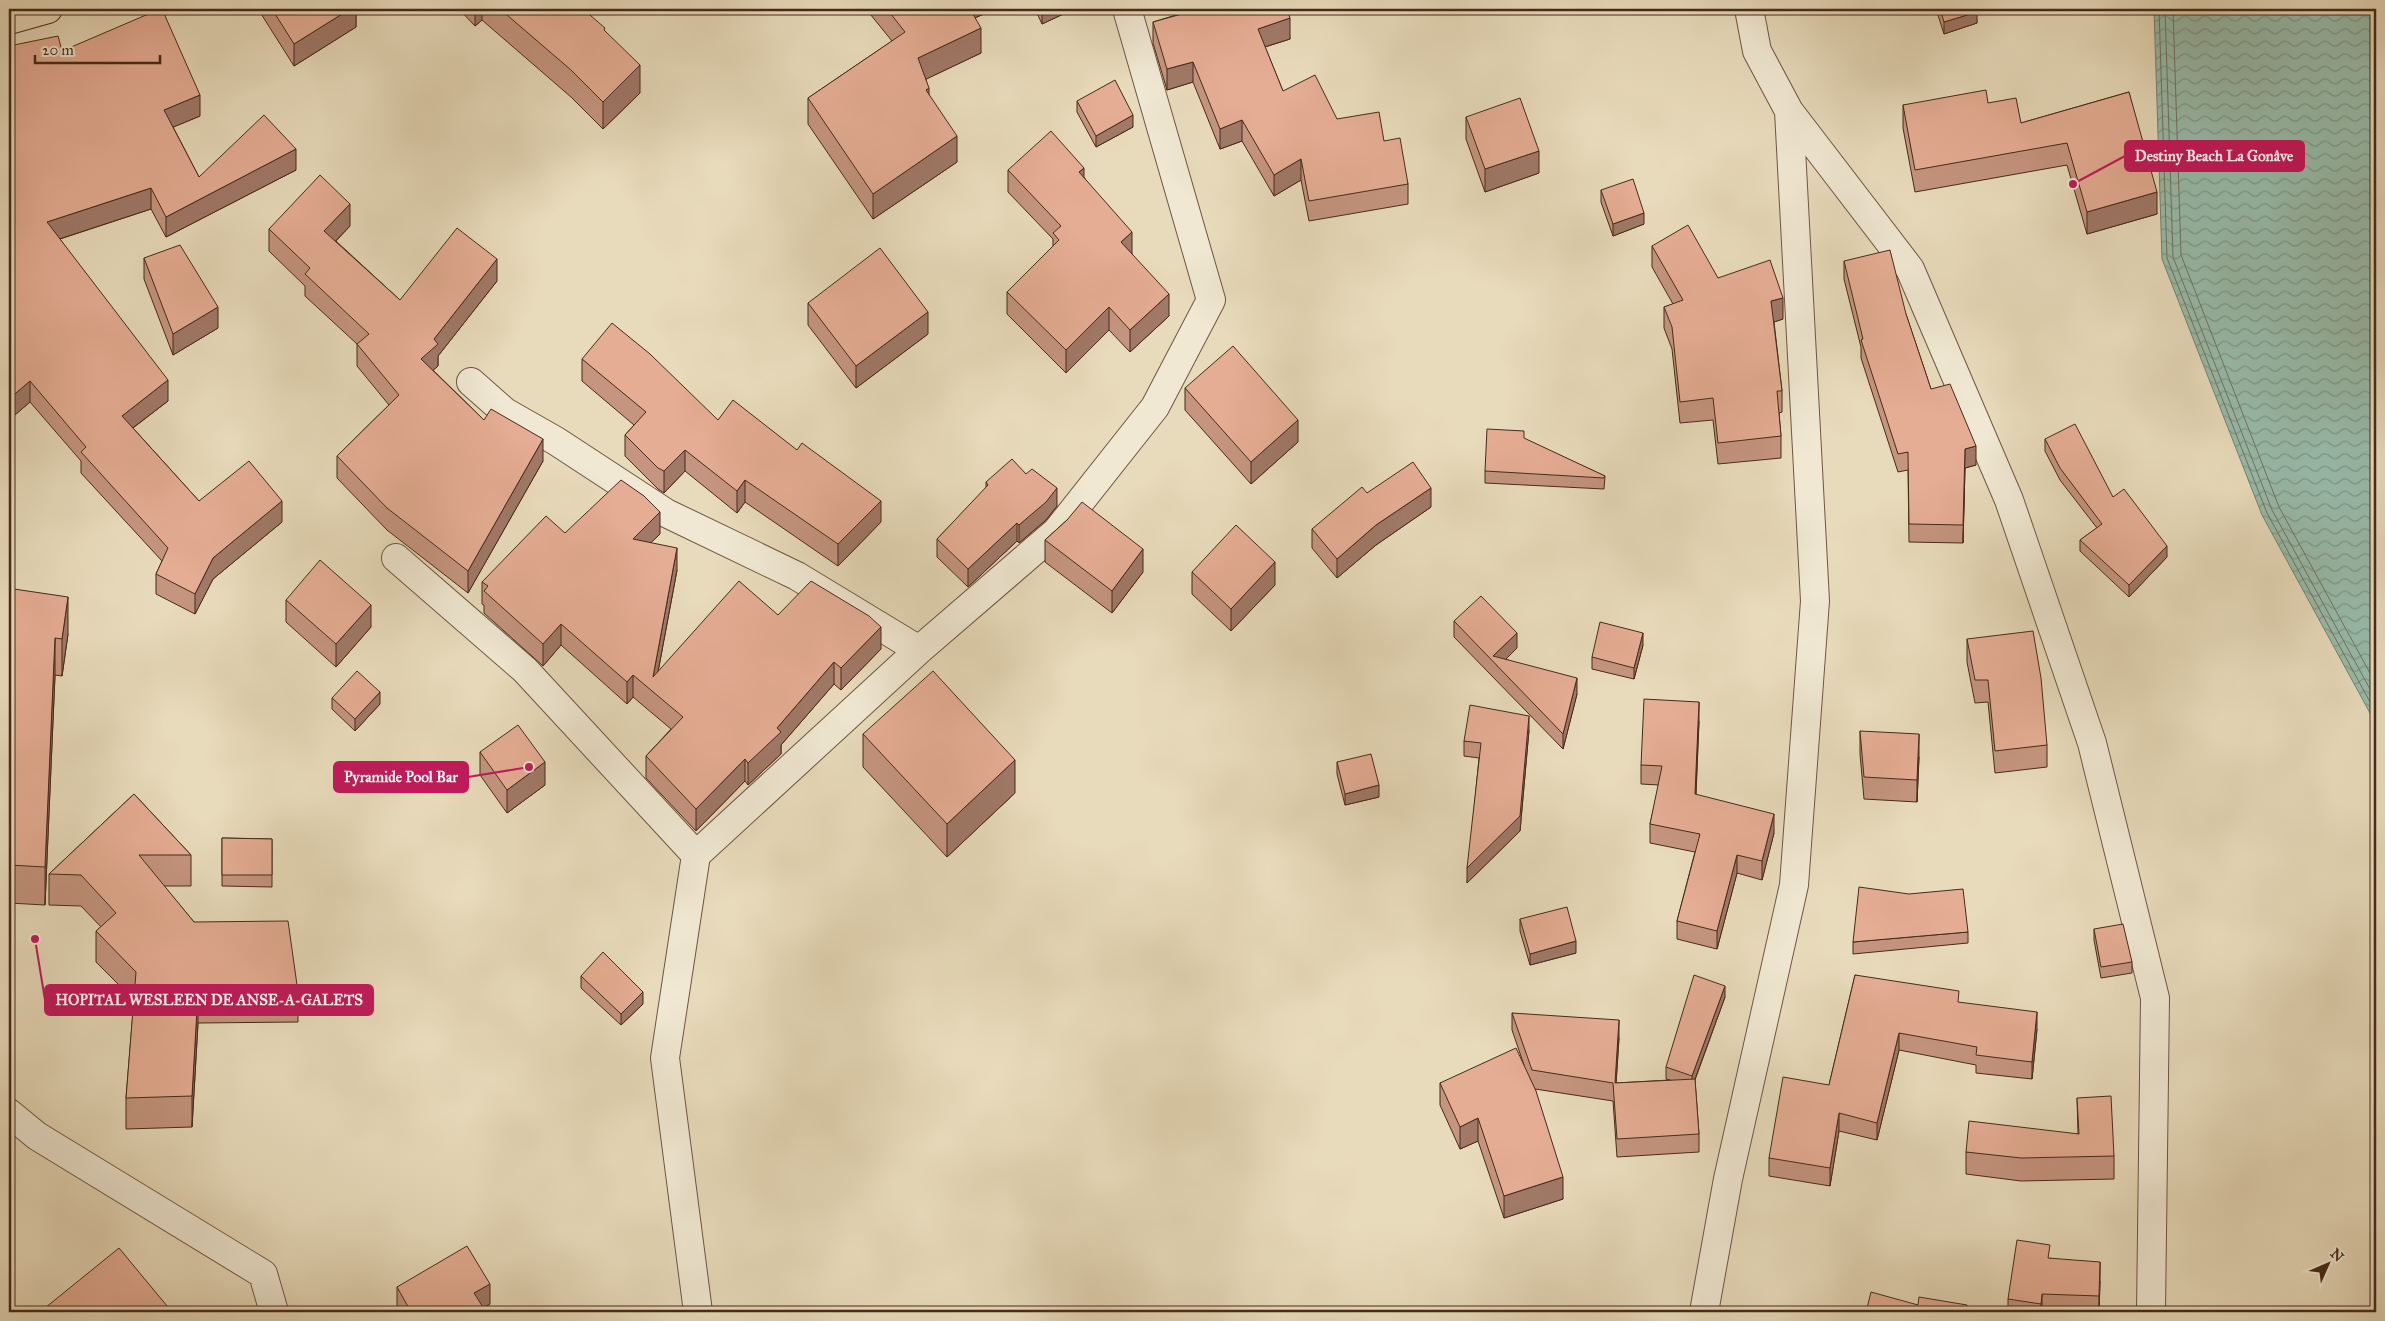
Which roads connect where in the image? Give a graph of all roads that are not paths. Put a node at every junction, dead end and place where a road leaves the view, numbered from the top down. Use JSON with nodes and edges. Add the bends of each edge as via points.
{"nodes":[{"id":1,"x":48,"y":9,"type":"edge"},
{"id":2,"x":1127,"y":9,"type":"edge"},
{"id":3,"x":1749,"y":9,"type":"edge"},
{"id":4,"x":9,"y":20,"type":"edge"},
{"id":5,"x":1790,"y":110,"type":"junction"},
{"id":6,"x":471,"y":382,"type":"dead end"},
{"id":7,"x":396,"y":558,"type":"dead end"},
{"id":8,"x":919,"y":650,"type":"junction"},
{"id":9,"x":696,"y":855,"type":"junction"},
{"id":10,"x":9,"y":1114,"type":"edge"},
{"id":11,"x":274,"y":1312,"type":"edge"},
{"id":12,"x":698,"y":1312,"type":"edge"},
{"id":13,"x":1704,"y":1312,"type":"edge"},
{"id":14,"x":2151,"y":1312,"type":"edge"}],
"edges":[{"from":1,"to":4,"type":"main road"},
{"from":2,"to":8,"type":"street","via":[[1211,300],[1155,407],[1057,531]]},
{"from":3,"to":5,"type":"street","via":[[1757,52]]},
{"from":5,"to":13,"type":"street","via":[[1814,620],[1794,885],[1728,1179]]},
{"from":5,"to":14,"type":"street","via":[[1910,269],[2009,500],[2092,743],[2155,998]]},
{"from":6,"to":8,"type":"street","via":[[505,412],[556,441],[666,513],[798,576]]},
{"from":7,"to":9,"type":"street","via":[[525,670]]},
{"from":8,"to":9,"type":"street"},
{"from":9,"to":12,"type":"street","via":[[664,1058]]},
{"from":10,"to":11,"type":"street","via":[[37,1136],[263,1274]]}]}
